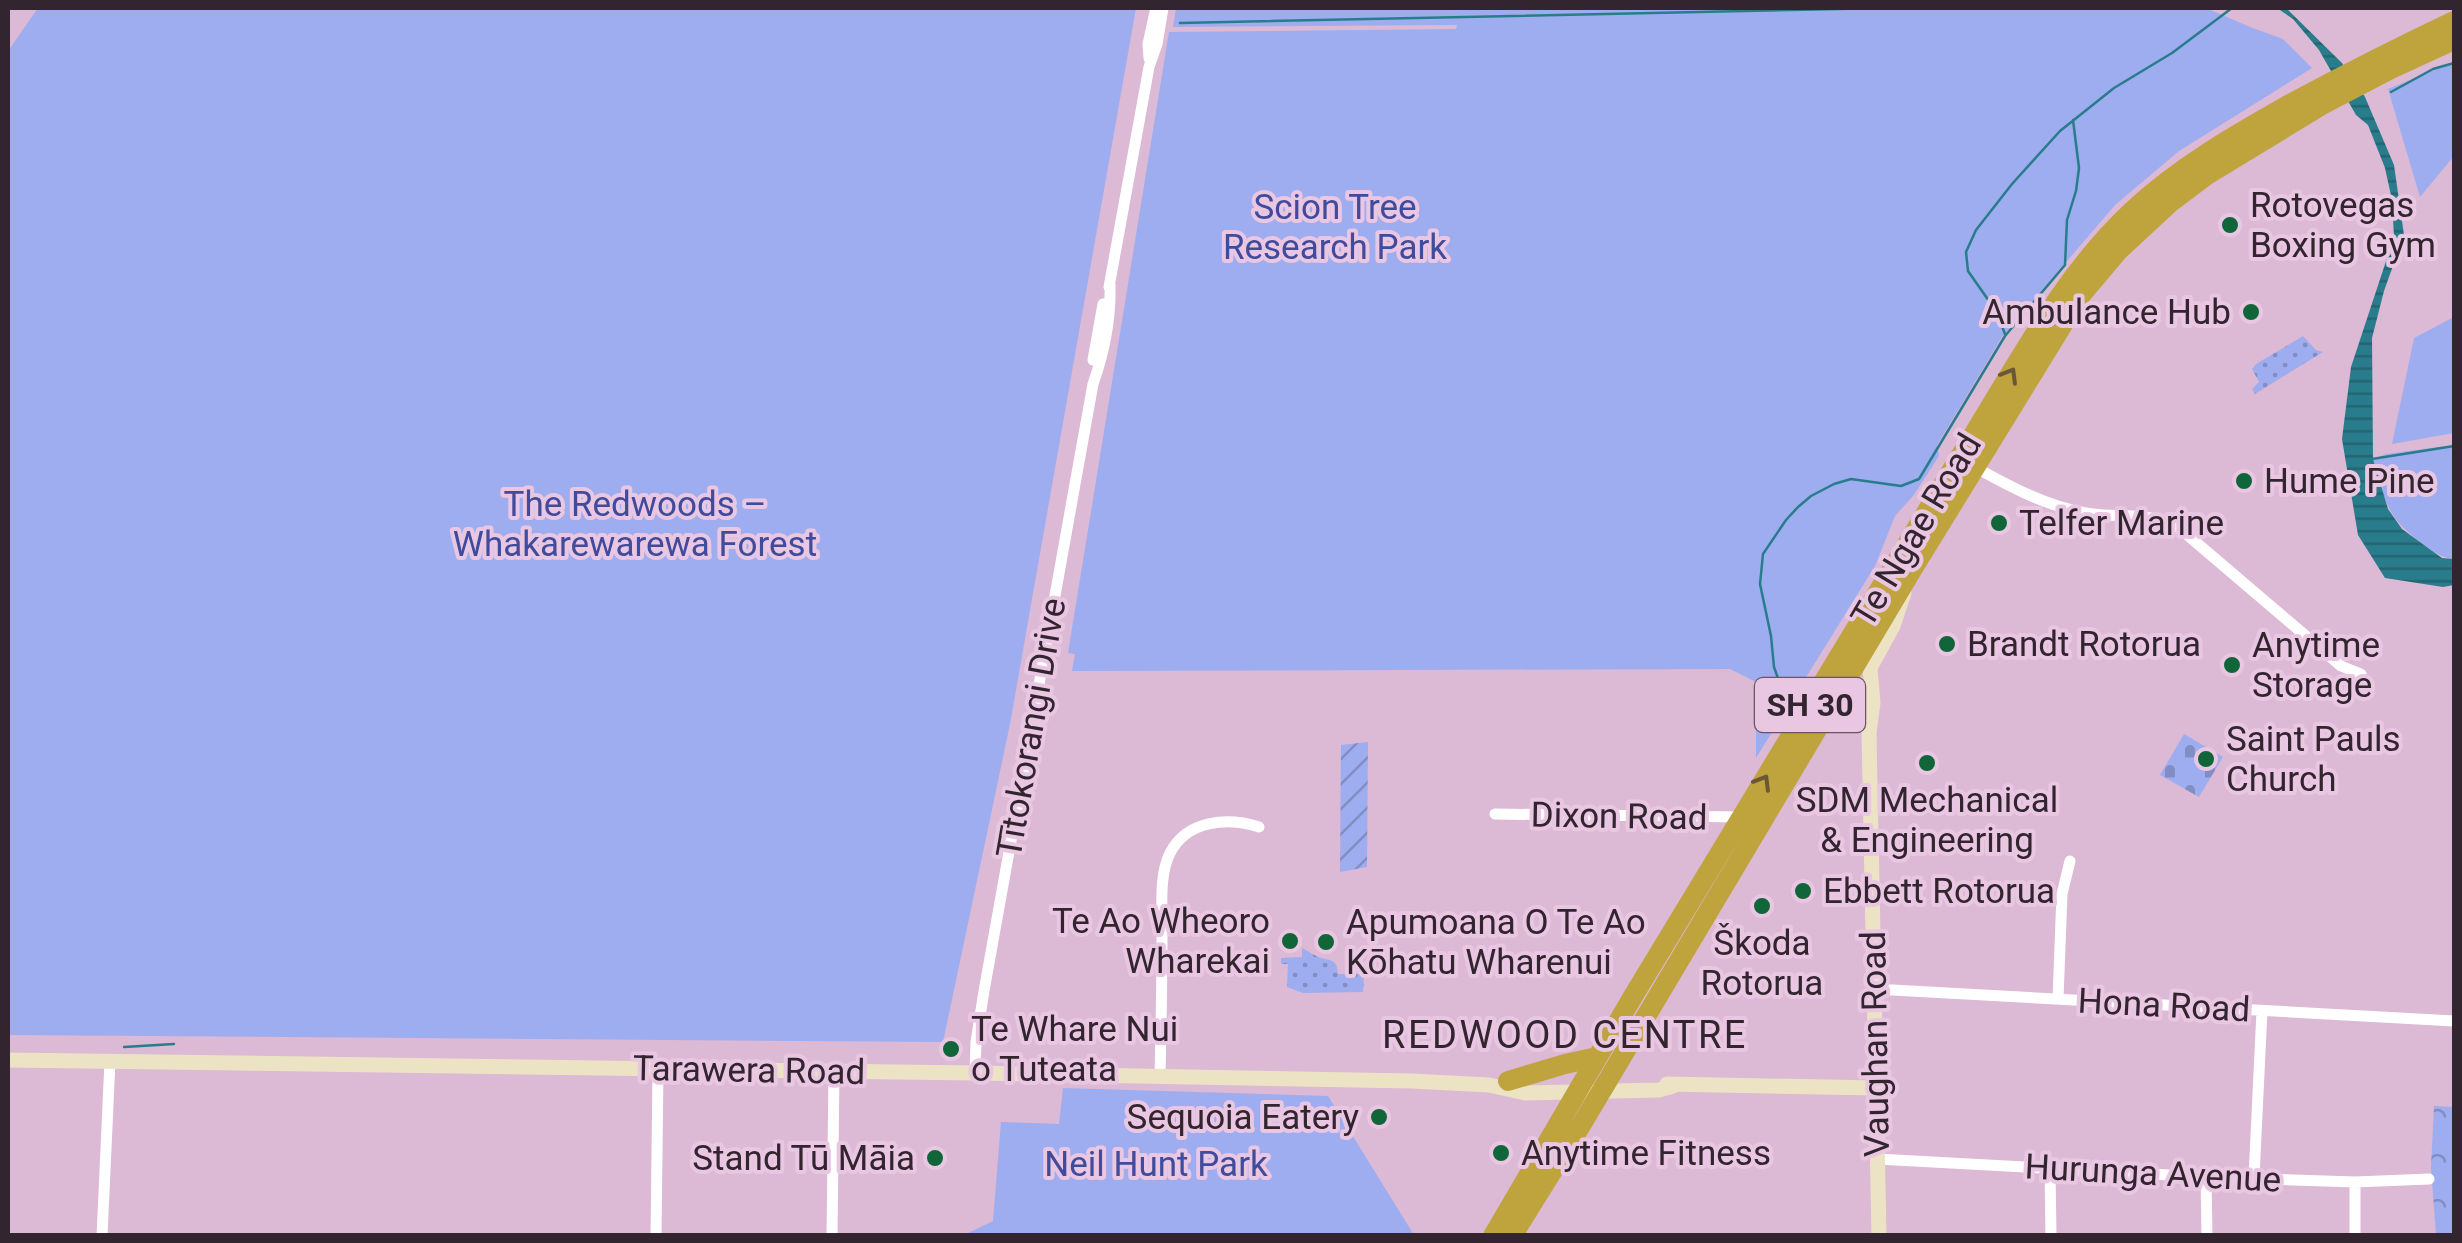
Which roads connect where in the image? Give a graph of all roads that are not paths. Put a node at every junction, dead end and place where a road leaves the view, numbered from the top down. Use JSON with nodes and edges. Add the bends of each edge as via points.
{"nodes":[{"id":1,"x":1160,"y":8,"type":"edge"},
{"id":2,"x":2453,"y":25,"type":"edge"},
{"id":3,"x":2319,"y":98,"type":"junction"},
{"id":4,"x":2213,"y":148,"type":"junction"},
{"id":5,"x":2236,"y":156,"type":"junction"},
{"id":6,"x":1967,"y":463,"type":"junction"},
{"id":7,"x":1906,"y":581,"type":"junction"},
{"id":8,"x":2361,"y":674,"type":"dead end"},
{"id":9,"x":1836,"y":697,"type":"junction"},
{"id":10,"x":1869,"y":732,"type":"junction"},
{"id":11,"x":1496,"y":814,"type":"dead end"},
{"id":12,"x":1742,"y":817,"type":"junction"},
{"id":13,"x":1259,"y":826,"type":"dead end"},
{"id":14,"x":2070,"y":862,"type":"dead end"},
{"id":15,"x":1874,"y":989,"type":"junction"},
{"id":16,"x":2058,"y":999,"type":"junction"},
{"id":17,"x":2262,"y":1010,"type":"junction"},
{"id":18,"x":2454,"y":1021,"type":"edge"},
{"id":19,"x":1597,"y":1057,"type":"junction"},
{"id":20,"x":8,"y":1060,"type":"edge"},
{"id":21,"x":110,"y":1061,"type":"junction"},
{"id":22,"x":658,"y":1068,"type":"junction"},
{"id":23,"x":834,"y":1072,"type":"junction"},
{"id":24,"x":975,"y":1073,"type":"junction"},
{"id":25,"x":1160,"y":1077,"type":"junction"},
{"id":26,"x":1499,"y":1083,"type":"junction"},
{"id":27,"x":1592,"y":1086,"type":"junction"},
{"id":28,"x":1876,"y":1088,"type":"junction"},
{"id":29,"x":1877,"y":1160,"type":"junction"},
{"id":30,"x":2050,"y":1168,"type":"junction"},
{"id":31,"x":2206,"y":1177,"type":"junction"},
{"id":32,"x":2254,"y":1177,"type":"junction"},
{"id":33,"x":2429,"y":1179,"type":"dead end"},
{"id":34,"x":2355,"y":1182,"type":"junction"},
{"id":35,"x":102,"y":1236,"type":"edge"},
{"id":36,"x":656,"y":1236,"type":"edge"},
{"id":37,"x":832,"y":1236,"type":"edge"},
{"id":38,"x":1493,"y":1236,"type":"edge"},
{"id":39,"x":1512,"y":1236,"type":"edge"},
{"id":40,"x":1879,"y":1236,"type":"edge"},
{"id":41,"x":2051,"y":1236,"type":"edge"},
{"id":42,"x":2207,"y":1236,"type":"edge"},
{"id":43,"x":2355,"y":1236,"type":"edge"}],
"edges":[{"from":1,"to":24,"type":"street","name":"Tītokorangi Drive","via":[[1098,329]]},
{"from":2,"to":3,"type":"highway","name":"Te Ngae Road","number":"SH 30"},
{"from":3,"to":4,"type":"highway","name":"Te Ngae Road","number":"SH 30"},
{"from":3,"to":5,"type":"highway","name":"Te Ngae Road","number":"SH 30"},
{"from":4,"to":5,"type":"highway"},
{"from":6,"to":4,"type":"highway","name":"Te Ngae Road","number":"SH 30","one_way":true,"via":[[2040,325],[2077,273],[2133,210]]},
{"from":5,"to":6,"type":"highway","name":"Te Ngae Road","number":"SH 30","via":[[2164,208],[2106,266]]},
{"from":6,"to":7,"type":"highway","name":"Te Ngae Road","number":"SH 30"},
{"from":6,"to":8,"type":"street","via":[[2062,507],[2148,516],[2178,527],[2333,660]]},
{"from":12,"to":6,"type":"highway","name":"Te Ngae Road","number":"SH 30","one_way":true},
{"from":7,"to":9,"type":"highway","name":"Te Ngae Road","number":"SH 30"},
{"from":7,"to":10,"type":"main road","name":"Vaughan Road","via":[[1902,604],[1870,668]]},
{"from":9,"to":10,"type":"main road","via":[[1858,697]]},
{"from":9,"to":27,"type":"highway","name":"Te Ngae Road","number":"SH 30"},
{"from":10,"to":15,"type":"main road","name":"Vaughan Road"},
{"from":11,"to":12,"type":"street","name":"Dixon Road"},
{"from":12,"to":19,"type":"highway","name":"Te Ngae Road","number":"SH 30"},
{"from":13,"to":25,"type":"street","via":[[1201,826],[1180,839],[1166,862]]},
{"from":14,"to":16,"type":"street","via":[[2062,894]]},
{"from":15,"to":16,"type":"street","name":"Hona Road"},
{"from":15,"to":28,"type":"main road","name":"Vaughan Road"},
{"from":16,"to":17,"type":"street","name":"Hona Road"},
{"from":17,"to":18,"type":"street","name":"Hona Road"},
{"from":17,"to":32,"type":"street"},
{"from":19,"to":26,"type":"highway"},
{"from":19,"to":27,"type":"highway","name":"Te Ngae Road","number":"SH 30"},
{"from":20,"to":21,"type":"main road","name":"Tarawera Road"},
{"from":21,"to":22,"type":"main road","name":"Tarawera Road"},
{"from":21,"to":35,"type":"street"},
{"from":22,"to":23,"type":"main road","name":"Tarawera Road"},
{"from":22,"to":36,"type":"street"},
{"from":23,"to":24,"type":"main road","name":"Tarawera Road"},
{"from":23,"to":37,"type":"street"},
{"from":24,"to":25,"type":"main road","name":"Tarawera Road"},
{"from":25,"to":26,"type":"main road","name":"Tarawera Road"},
{"from":26,"to":27,"type":"main road","name":"Tarawera Road","via":[[1524,1092]]},
{"from":27,"to":28,"type":"main road","name":"Tarawera Road","via":[[1656,1081]]},
{"from":27,"to":38,"type":"highway","name":"Te Ngae Road","number":"SH 30"},
{"from":27,"to":39,"type":"highway","name":"Te Ngae Road","number":"SH 30"},
{"from":28,"to":29,"type":"main road","name":"Vaughan Road"},
{"from":29,"to":30,"type":"street","name":"Hurunga Avenue"},
{"from":29,"to":40,"type":"main road","name":"Vaughan Road"},
{"from":30,"to":31,"type":"street","name":"Hurunga Avenue"},
{"from":30,"to":41,"type":"street"},
{"from":31,"to":32,"type":"street","name":"Hurunga Avenue"},
{"from":31,"to":42,"type":"street"},
{"from":32,"to":34,"type":"street","name":"Hurunga Avenue"},
{"from":33,"to":34,"type":"street","name":"Hurunga Avenue"},
{"from":34,"to":43,"type":"street"}]}
